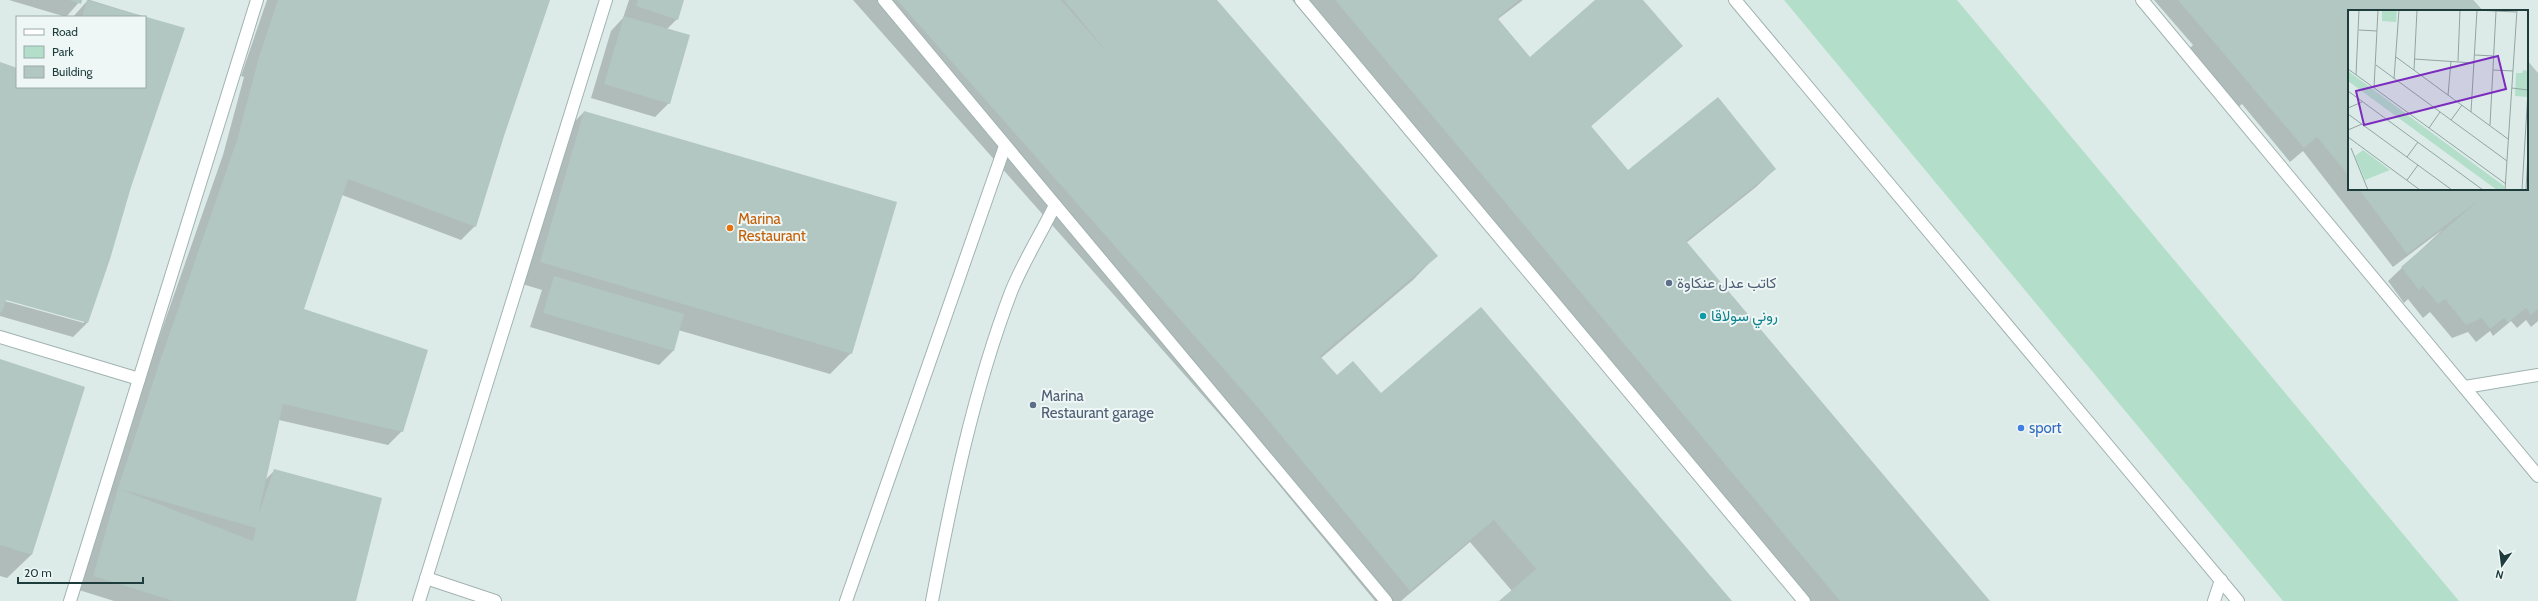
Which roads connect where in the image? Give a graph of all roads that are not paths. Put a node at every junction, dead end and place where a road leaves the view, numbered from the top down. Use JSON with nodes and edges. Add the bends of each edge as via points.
{"nodes":[{"id":1,"x":257,"y":0,"type":"edge"},
{"id":2,"x":606,"y":0,"type":"edge"},
{"id":3,"x":884,"y":0,"type":"edge"},
{"id":4,"x":1301,"y":0,"type":"edge"},
{"id":5,"x":1734,"y":0,"type":"edge"},
{"id":6,"x":2142,"y":0,"type":"edge"},
{"id":7,"x":1005,"y":146,"type":"junction"},
{"id":8,"x":1055,"y":205,"type":"junction"},
{"id":9,"x":0,"y":337,"type":"edge"},
{"id":10,"x":2538,"y":375,"type":"edge"},
{"id":11,"x":139,"y":379,"type":"junction"},
{"id":12,"x":2465,"y":387,"type":"junction"},
{"id":13,"x":2538,"y":476,"type":"edge"},
{"id":14,"x":426,"y":578,"type":"junction"},
{"id":15,"x":2221,"y":580,"type":"junction"},
{"id":16,"x":70,"y":601,"type":"edge"},
{"id":17,"x":418,"y":601,"type":"edge"},
{"id":18,"x":495,"y":601,"type":"edge"},
{"id":19,"x":846,"y":601,"type":"edge"},
{"id":20,"x":932,"y":601,"type":"edge"},
{"id":21,"x":1386,"y":601,"type":"edge"},
{"id":22,"x":1804,"y":601,"type":"edge"},
{"id":23,"x":2214,"y":601,"type":"edge"},
{"id":24,"x":2238,"y":601,"type":"edge"}],
"edges":[{"from":1,"to":11,"type":"street"},
{"from":2,"to":14,"type":"street"},
{"from":3,"to":7,"type":"street"},
{"from":4,"to":22,"type":"street"},
{"from":5,"to":15,"type":"street"},
{"from":6,"to":12,"type":"street"},
{"from":7,"to":8,"type":"street"},
{"from":7,"to":19,"type":"street"},
{"from":8,"to":20,"type":"street","via":[[1012,291],[980,383],[955,482]]},
{"from":8,"to":21,"type":"street"},
{"from":9,"to":11,"type":"street"},
{"from":10,"to":12,"type":"street"},
{"from":11,"to":16,"type":"street"},
{"from":12,"to":13,"type":"street"},
{"from":14,"to":17,"type":"street"},
{"from":14,"to":18,"type":"street"},
{"from":15,"to":23,"type":"street"},
{"from":15,"to":24,"type":"street"}]}
